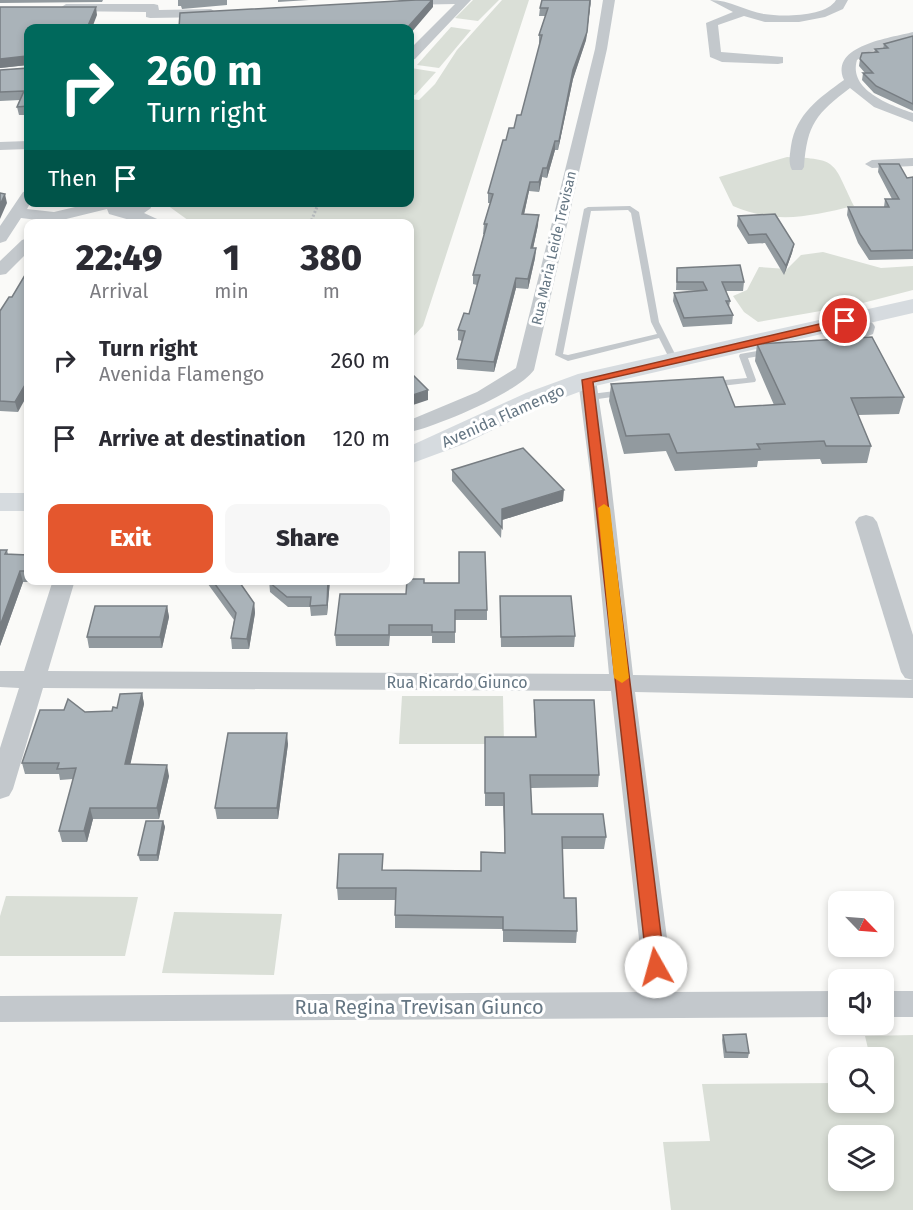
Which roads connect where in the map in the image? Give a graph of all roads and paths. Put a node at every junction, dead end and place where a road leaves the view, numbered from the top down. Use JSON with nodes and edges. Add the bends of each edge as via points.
{"nodes":[{"id":1,"x":464,"y":0,"type":"edge"},
{"id":2,"x":609,"y":0,"type":"edge"},
{"id":3,"x":716,"y":0,"type":"edge"},
{"id":4,"x":842,"y":0,"type":"edge"},
{"id":5,"x":393,"y":2,"type":"edge"},
{"id":6,"x":763,"y":3,"type":"dead end"},
{"id":7,"x":56,"y":8,"type":"edge"},
{"id":8,"x":152,"y":11,"type":"edge"},
{"id":9,"x":224,"y":12,"type":"edge"},
{"id":10,"x":745,"y":12,"type":"junction"},
{"id":11,"x":782,"y":15,"type":"junction"},
{"id":12,"x":913,"y":36,"type":"edge"},
{"id":13,"x":414,"y":52,"type":"edge"},
{"id":14,"x":778,"y":60,"type":"dead end"},
{"id":15,"x":851,"y":81,"type":"junction"},
{"id":16,"x":912,"y":117,"type":"edge"},
{"id":17,"x":913,"y":134,"type":"edge"},
{"id":18,"x":24,"y":145,"type":"edge"},
{"id":19,"x":0,"y":146,"type":"edge"},
{"id":20,"x":913,"y":162,"type":"edge"},
{"id":21,"x":872,"y":164,"type":"dead end"},
{"id":22,"x":797,"y":167,"type":"dead end"},
{"id":23,"x":24,"y":202,"type":"edge"},
{"id":24,"x":128,"y":207,"type":"edge"},
{"id":25,"x":18,"y":213,"type":"junction"},
{"id":26,"x":87,"y":219,"type":"edge"},
{"id":27,"x":152,"y":219,"type":"edge"},
{"id":28,"x":0,"y":237,"type":"edge"},
{"id":29,"x":24,"y":247,"type":"edge"},
{"id":30,"x":0,"y":270,"type":"edge"},
{"id":31,"x":913,"y":306,"type":"edge"},
{"id":32,"x":862,"y":317,"type":"junction"},
{"id":33,"x":662,"y":335,"type":"junction"},
{"id":34,"x":826,"y":343,"type":"edge"},
{"id":35,"x":779,"y":350,"type":"edge"},
{"id":36,"x":674,"y":360,"type":"junction"},
{"id":37,"x":706,"y":385,"type":"edge"},
{"id":38,"x":589,"y":389,"type":"junction"},
{"id":39,"x":637,"y":392,"type":"edge"},
{"id":40,"x":414,"y":425,"type":"edge"},
{"id":41,"x":414,"y":454,"type":"edge"},
{"id":42,"x":0,"y":502,"type":"edge"},
{"id":43,"x":24,"y":502,"type":"edge"},
{"id":44,"x":866,"y":522,"type":"dead end"},
{"id":45,"x":62,"y":585,"type":"edge"},
{"id":46,"x":913,"y":672,"type":"edge"},
{"id":47,"x":0,"y":679,"type":"edge"},
{"id":48,"x":32,"y":679,"type":"junction"},
{"id":49,"x":622,"y":683,"type":"junction"},
{"id":50,"x":913,"y":689,"type":"edge"},
{"id":51,"x":0,"y":789,"type":"edge"},
{"id":52,"x":828,"y":1004,"type":"edge"},
{"id":53,"x":894,"y":1004,"type":"edge"},
{"id":54,"x":913,"y":1004,"type":"edge"},
{"id":55,"x":661,"y":1005,"type":"junction"},
{"id":56,"x":0,"y":1009,"type":"edge"}],
"edges":[{"from":1,"to":5,"type":"street"},
{"from":1,"to":13,"type":"street"},
{"from":2,"to":40,"type":"street","name":"Rua Maria Leide Trevisan","via":[[601,49],[525,370],[508,384],[465,406]]},
{"from":3,"to":10,"type":"street"},
{"from":4,"to":11,"type":"street","via":[[839,6],[819,15]]},
{"from":6,"to":11,"type":"street"},
{"from":7,"to":8,"type":"street"},
{"from":8,"to":9,"type":"street"},
{"from":10,"to":11,"type":"street","via":[[763,18]]},
{"from":10,"to":14,"type":"street","via":[[712,23],[715,54],[722,58]]},
{"from":12,"to":15,"type":"street","via":[[864,49],[851,58]]},
{"from":15,"to":16,"type":"street","via":[[873,98]]},
{"from":15,"to":22,"type":"street","via":[[804,121],[797,139]]},
{"from":16,"to":17,"type":"street"},
{"from":18,"to":19,"type":"street"},
{"from":20,"to":21,"type":"street"},
{"from":23,"to":25,"type":"street"},
{"from":24,"to":25,"type":"street","via":[[54,217]]},
{"from":24,"to":26,"type":"street"},
{"from":24,"to":27,"type":"street"},
{"from":25,"to":28,"type":"street"},
{"from":29,"to":30,"type":"street"},
{"from":31,"to":32,"type":"street","name":"Avenida Flamengo"},
{"from":32,"to":34,"type":"lane","via":[[871,327],[870,332]]},
{"from":32,"to":36,"type":"street","name":"Avenida Flamengo"},
{"from":33,"to":33,"type":"lane","via":[[655,322],[635,212],[630,208],[588,209],[559,355],[568,358]]},
{"from":33,"to":36,"type":"lane"},
{"from":35,"to":37,"type":"lane","via":[[743,356],[752,380]]},
{"from":36,"to":38,"type":"street","name":"Avenida Flamengo"},
{"from":38,"to":39,"type":"lane"},
{"from":38,"to":41,"type":"street","name":"Avenida Flamengo","via":[[535,399]]},
{"from":38,"to":49,"type":"street"},
{"from":42,"to":43,"type":"street"},
{"from":44,"to":46,"type":"street"},
{"from":45,"to":48,"type":"street"},
{"from":47,"to":48,"type":"street","name":"Rua Ricardo Giunco"},
{"from":48,"to":49,"type":"street","name":"Rua Ricardo Giunco"},
{"from":48,"to":51,"type":"street"},
{"from":49,"to":50,"type":"street","name":"Rua Ricardo Giunco"},
{"from":49,"to":55,"type":"street"},
{"from":52,"to":55,"type":"street","name":"Rua Regina Trevisan Giunco"},
{"from":53,"to":54,"type":"street"},
{"from":55,"to":56,"type":"street","name":"Rua Regina Trevisan Giunco"}]}
